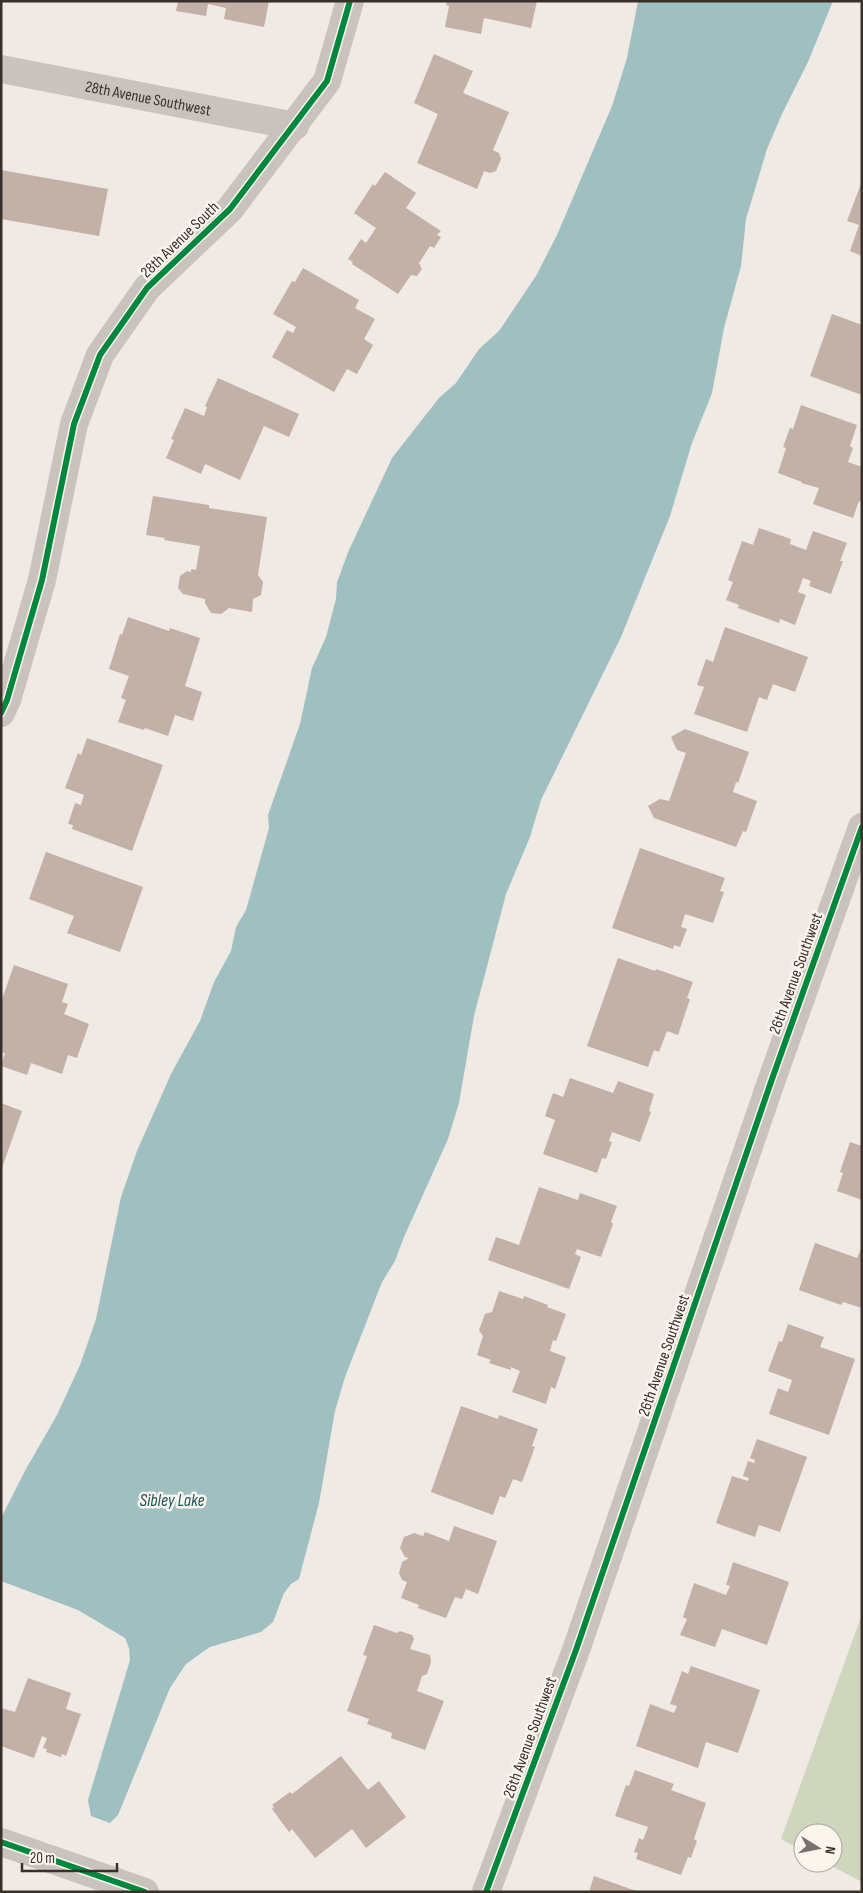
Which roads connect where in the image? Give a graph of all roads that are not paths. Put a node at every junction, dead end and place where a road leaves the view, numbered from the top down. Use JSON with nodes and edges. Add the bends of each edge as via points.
{"nodes":[{"id":1,"x":350,"y":1,"type":"edge"},
{"id":2,"x":1,"y":69,"type":"edge"},
{"id":3,"x":295,"y":126,"type":"junction"},
{"id":4,"x":1,"y":713,"type":"edge"},
{"id":5,"x":862,"y":826,"type":"edge"},
{"id":6,"x":1,"y":1842,"type":"edge"},
{"id":7,"x":145,"y":1892,"type":"edge"},
{"id":8,"x":486,"y":1892,"type":"edge"}],
"edges":[{"from":1,"to":3,"type":"street","name":"28th Avenue South","via":[[328,81]]},
{"from":2,"to":3,"type":"street","name":"28th Avenue Southwest"},
{"from":3,"to":4,"type":"street","name":"28th Avenue South","via":[[230,209],[147,288],[100,355],[74,424],[42,580]]},
{"from":5,"to":8,"type":"street","name":"26th Avenue Southwest","via":[[576,1650]]},
{"from":6,"to":7,"type":"street"}]}
